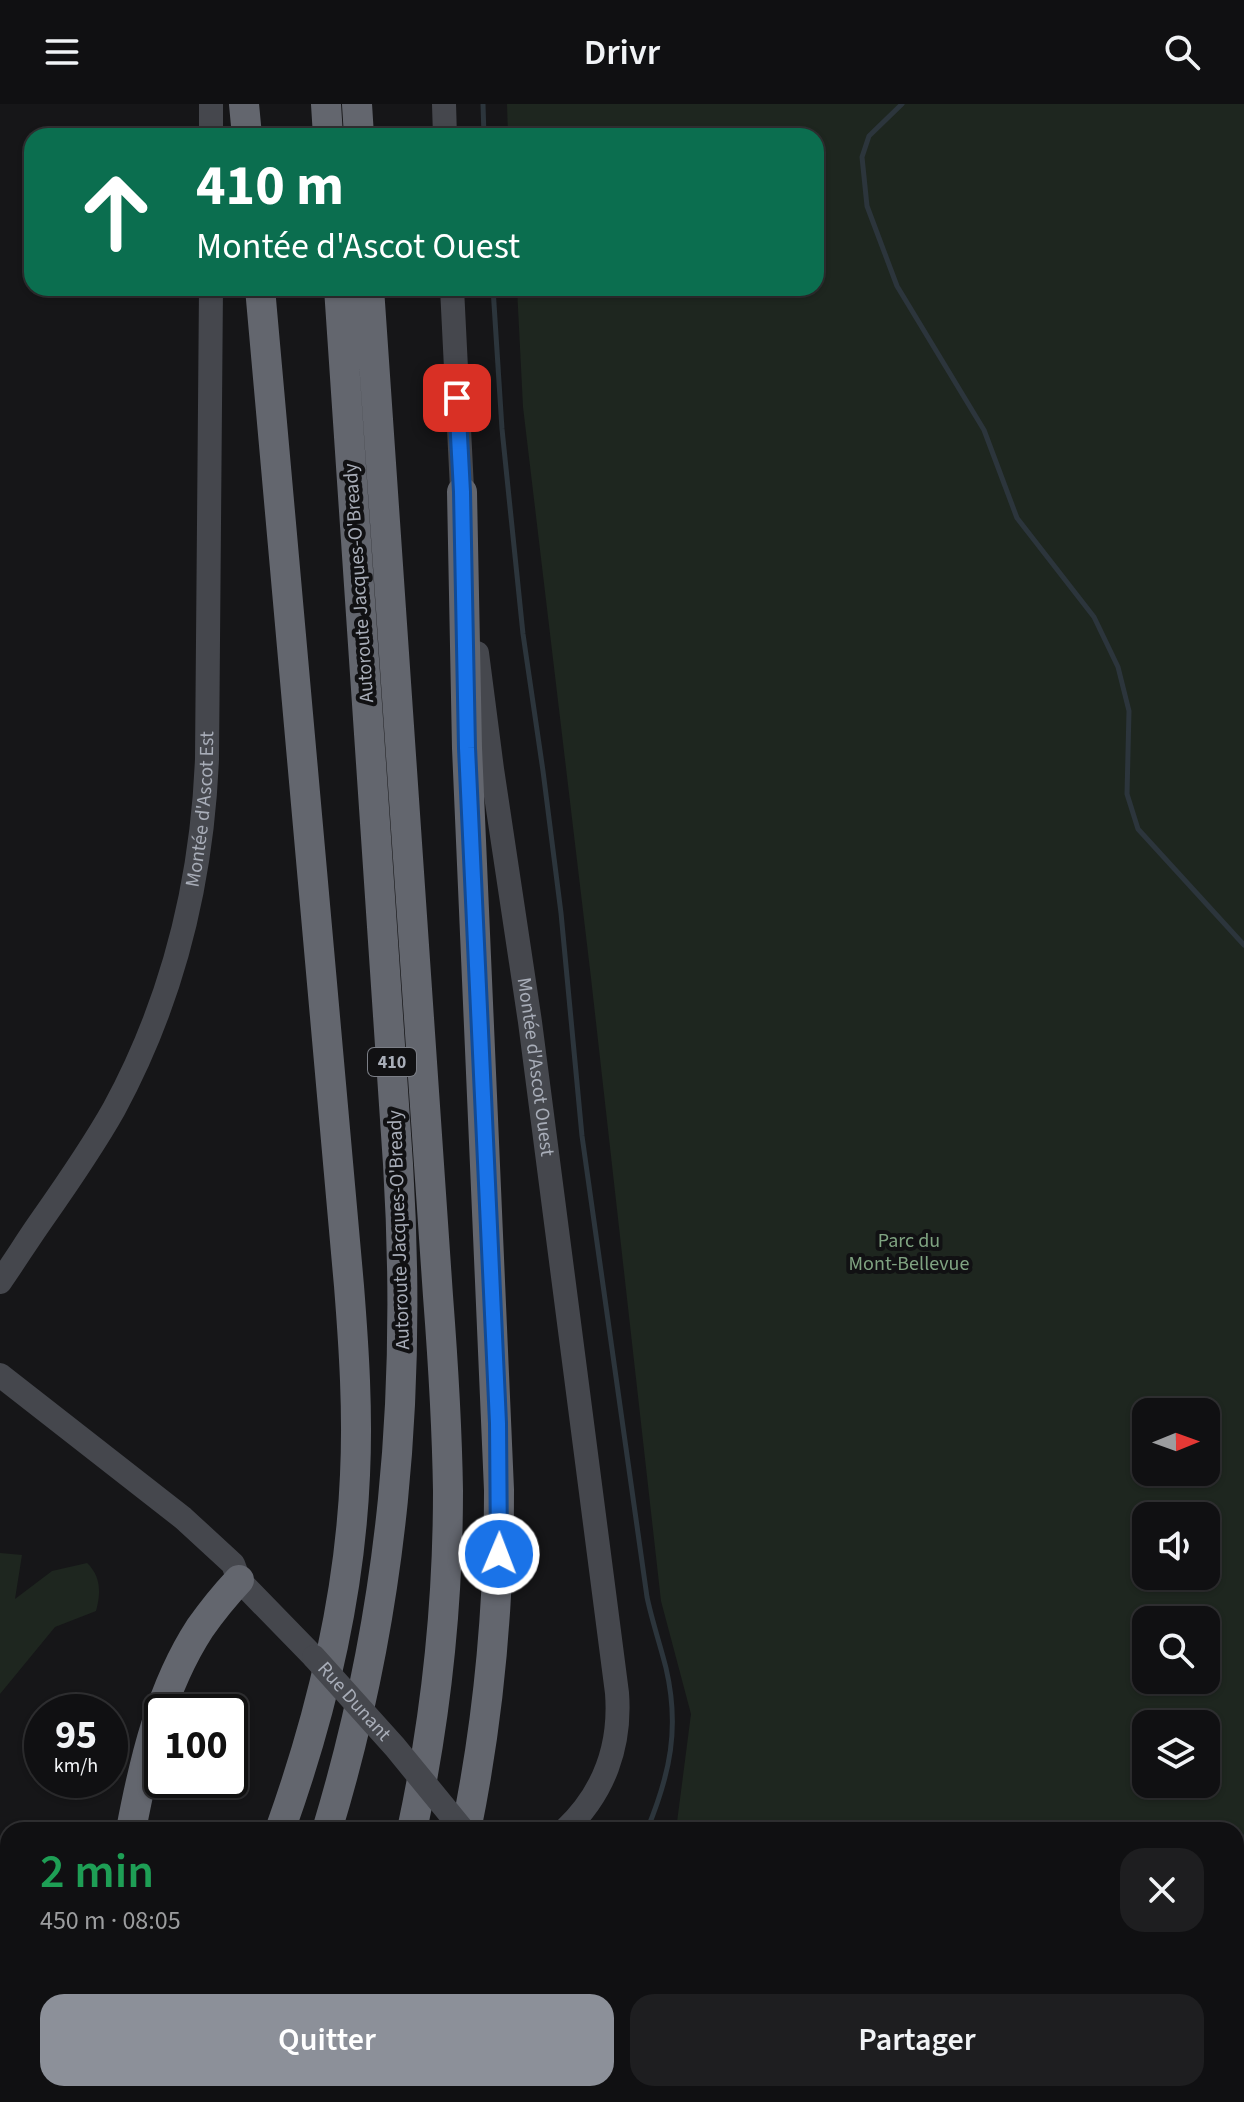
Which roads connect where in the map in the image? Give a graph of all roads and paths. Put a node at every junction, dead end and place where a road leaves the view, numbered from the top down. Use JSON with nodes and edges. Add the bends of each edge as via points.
{"nodes":[{"id":1,"x":211,"y":104,"type":"edge"},
{"id":2,"x":244,"y":104,"type":"edge"},
{"id":3,"x":326,"y":104,"type":"edge"},
{"id":4,"x":357,"y":104,"type":"edge"},
{"id":5,"x":444,"y":104,"type":"edge"},
{"id":6,"x":211,"y":128,"type":"edge"},
{"id":7,"x":246,"y":128,"type":"edge"},
{"id":8,"x":328,"y":128,"type":"edge"},
{"id":9,"x":358,"y":128,"type":"edge"},
{"id":10,"x":445,"y":128,"type":"edge"},
{"id":11,"x":211,"y":296,"type":"edge"},
{"id":12,"x":261,"y":296,"type":"edge"},
{"id":13,"x":340,"y":296,"type":"edge"},
{"id":14,"x":370,"y":296,"type":"edge"},
{"id":15,"x":452,"y":296,"type":"edge"},
{"id":16,"x":462,"y":492,"type":"junction"},
{"id":17,"x":41,"y":1221,"type":"junction"},
{"id":18,"x":0,"y":1254,"type":"edge"},
{"id":19,"x":0,"y":1282,"type":"edge"},
{"id":20,"x":5,"y":1379,"type":"edge"},
{"id":21,"x":239,"y":1580,"type":"junction"},
{"id":22,"x":133,"y":1822,"type":"edge"},
{"id":23,"x":283,"y":1822,"type":"edge"},
{"id":24,"x":329,"y":1822,"type":"edge"},
{"id":25,"x":413,"y":1822,"type":"edge"},
{"id":26,"x":457,"y":1822,"type":"edge"},
{"id":27,"x":466,"y":1822,"type":"edge"},
{"id":28,"x":572,"y":1822,"type":"edge"}],
"edges":[{"from":1,"to":6,"type":"street"},
{"from":2,"to":7,"type":"highway"},
{"from":3,"to":8,"type":"highway"},
{"from":4,"to":9,"type":"highway"},
{"from":5,"to":10,"type":"street"},
{"from":11,"to":17,"type":"street","name":"Montée d'Ascot Est","via":[[207,759],[197,868],[176,959],[140,1056],[99,1136]]},
{"from":12,"to":23,"type":"highway","via":[[357,1412],[352,1518],[337,1620]]},
{"from":13,"to":24,"type":"highway","name":"Autoroute Jacques-O'Bready","number":"410","via":[[399,1176],[403,1335],[397,1473],[383,1585]]},
{"from":14,"to":25,"type":"highway","name":"Autoroute Jacques-O'Bready","number":"410","via":[[447,1455],[439,1660]]},
{"from":15,"to":16,"type":"street","name":"Montée d'Ascot Ouest"},
{"from":16,"to":27,"type":"highway","via":[[467,748],[499,1490],[491,1668]]},
{"from":16,"to":28,"type":"street","name":"Montée d'Ascot Ouest","via":[[488,745],[530,1022],[617,1693],[617,1733],[609,1765]]},
{"from":17,"to":18,"type":"street"},
{"from":17,"to":19,"type":"street","name":"Montée d'Ascot Est"},
{"from":20,"to":21,"type":"street","name":"Rue Dunant","via":[[183,1518],[233,1564]]},
{"from":21,"to":22,"type":"highway","via":[[184,1655],[150,1746]]},
{"from":21,"to":26,"type":"street","name":"Rue Dunant","bridge":true}]}
